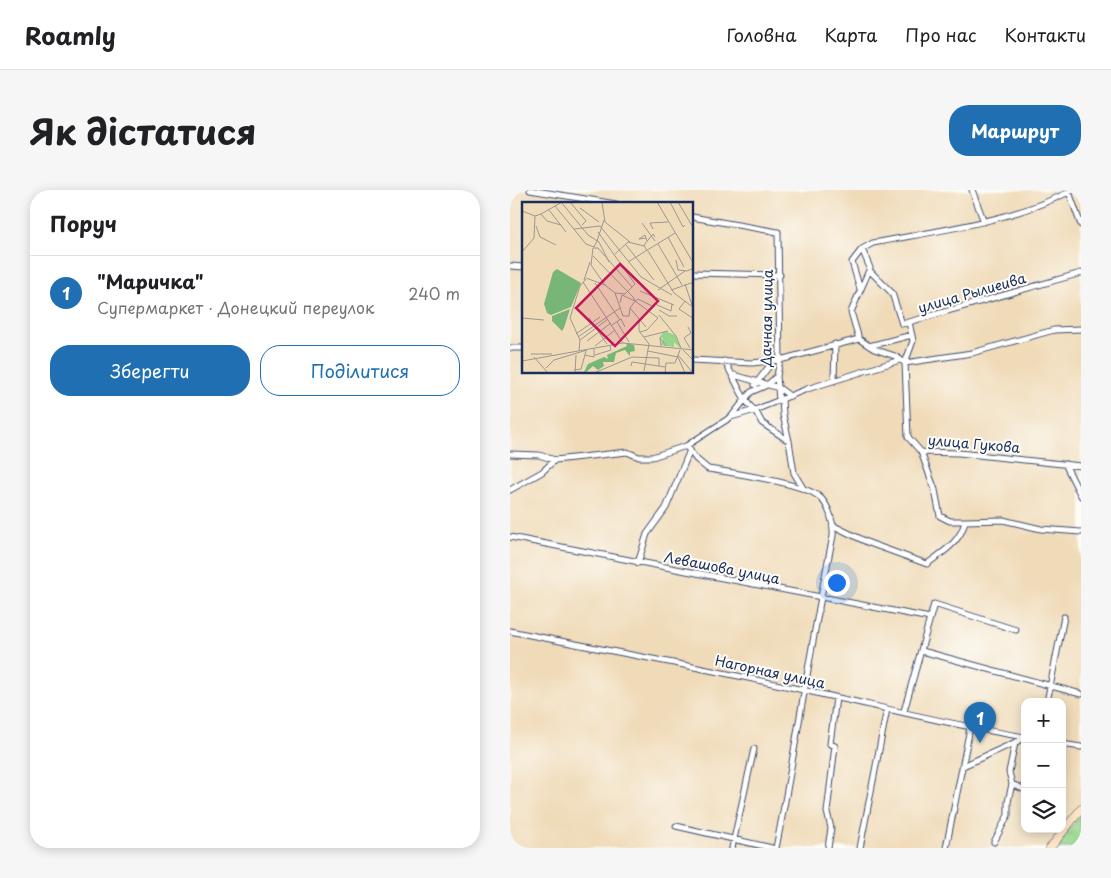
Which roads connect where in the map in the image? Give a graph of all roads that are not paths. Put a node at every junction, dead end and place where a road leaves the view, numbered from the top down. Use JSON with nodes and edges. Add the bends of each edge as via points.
{"nodes":[{"id":1,"x":530,"y":190,"type":"edge"},
{"id":2,"x":972,"y":190,"type":"edge"},
{"id":3,"x":1071,"y":191,"type":"edge"},
{"id":4,"x":604,"y":202,"type":"edge"},
{"id":5,"x":694,"y":217,"type":"edge"},
{"id":6,"x":984,"y":222,"type":"junction"},
{"id":7,"x":1081,"y":225,"type":"edge"},
{"id":8,"x":862,"y":249,"type":"junction"},
{"id":9,"x":869,"y":270,"type":"junction"},
{"id":10,"x":694,"y":273,"type":"edge"},
{"id":11,"x":1081,"y":273,"type":"edge"},
{"id":12,"x":780,"y":275,"type":"junction"},
{"id":13,"x":860,"y":290,"type":"junction"},
{"id":14,"x":909,"y":322,"type":"junction"},
{"id":15,"x":1081,"y":329,"type":"edge"},
{"id":16,"x":912,"y":335,"type":"junction"},
{"id":17,"x":859,"y":338,"type":"junction"},
{"id":18,"x":836,"y":344,"type":"junction"},
{"id":19,"x":868,"y":346,"type":"junction"},
{"id":20,"x":694,"y":360,"type":"edge"},
{"id":21,"x":780,"y":360,"type":"junction"},
{"id":22,"x":773,"y":361,"type":"junction"},
{"id":23,"x":903,"y":361,"type":"junction"},
{"id":24,"x":724,"y":362,"type":"junction"},
{"id":25,"x":734,"y":375,"type":"junction"},
{"id":26,"x":777,"y":376,"type":"junction"},
{"id":27,"x":834,"y":381,"type":"junction"},
{"id":28,"x":756,"y":382,"type":"junction"},
{"id":29,"x":767,"y":385,"type":"junction"},
{"id":30,"x":779,"y":388,"type":"junction"},
{"id":31,"x":751,"y":392,"type":"junction"},
{"id":32,"x":790,"y":396,"type":"junction"},
{"id":33,"x":744,"y":399,"type":"junction"},
{"id":34,"x":780,"y":400,"type":"junction"},
{"id":35,"x":755,"y":410,"type":"junction"},
{"id":36,"x":731,"y":418,"type":"junction"},
{"id":37,"x":789,"y":441,"type":"junction"},
{"id":38,"x":688,"y":448,"type":"junction"},
{"id":39,"x":921,"y":452,"type":"junction"},
{"id":40,"x":510,"y":454,"type":"edge"},
{"id":41,"x":555,"y":460,"type":"junction"},
{"id":42,"x":1065,"y":464,"type":"junction"},
{"id":43,"x":1081,"y":466,"type":"edge"},
{"id":44,"x":803,"y":488,"type":"junction"},
{"id":45,"x":510,"y":490,"type":"edge"},
{"id":46,"x":1081,"y":496,"type":"edge"},
{"id":47,"x":965,"y":521,"type":"junction"},
{"id":48,"x":834,"y":526,"type":"junction"},
{"id":49,"x":1081,"y":532,"type":"edge"},
{"id":50,"x":510,"y":537,"type":"edge"},
{"id":51,"x":638,"y":563,"type":"junction"},
{"id":52,"x":820,"y":598,"type":"junction"},
{"id":53,"x":1064,"y":617,"type":"dead end"},
{"id":54,"x":930,"y":618,"type":"junction"},
{"id":55,"x":1016,"y":630,"type":"dead end"},
{"id":56,"x":510,"y":631,"type":"edge"},
{"id":57,"x":922,"y":652,"type":"junction"},
{"id":58,"x":1050,"y":685,"type":"junction"},
{"id":59,"x":804,"y":690,"type":"junction"},
{"id":60,"x":1081,"y":694,"type":"edge"},
{"id":61,"x":836,"y":698,"type":"junction"},
{"id":62,"x":1048,"y":698,"type":"edge"},
{"id":63,"x":887,"y":709,"type":"junction"},
{"id":64,"x":904,"y":711,"type":"junction"},
{"id":65,"x":970,"y":728,"type":"junction"},
{"id":66,"x":1021,"y":737,"type":"edge"},
{"id":67,"x":1021,"y":740,"type":"edge"},
{"id":68,"x":1015,"y":743,"type":"junction"},
{"id":69,"x":1066,"y":745,"type":"edge"},
{"id":70,"x":1081,"y":747,"type":"edge"},
{"id":71,"x":754,"y":748,"type":"dead end"},
{"id":72,"x":963,"y":766,"type":"junction"},
{"id":73,"x":1012,"y":784,"type":"junction"},
{"id":74,"x":1021,"y":788,"type":"edge"},
{"id":75,"x":1081,"y":808,"type":"edge"},
{"id":76,"x":676,"y":826,"type":"dead end"},
{"id":77,"x":1066,"y":827,"type":"edge"},
{"id":78,"x":1061,"y":833,"type":"edge"},
{"id":79,"x":1062,"y":833,"type":"edge"},
{"id":80,"x":734,"y":840,"type":"junction"},
{"id":81,"x":994,"y":842,"type":"dead end"},
{"id":82,"x":732,"y":848,"type":"edge"},
{"id":83,"x":772,"y":848,"type":"edge"},
{"id":84,"x":776,"y":848,"type":"edge"},
{"id":85,"x":828,"y":848,"type":"edge"},
{"id":86,"x":860,"y":848,"type":"edge"},
{"id":87,"x":946,"y":848,"type":"edge"},
{"id":88,"x":1050,"y":848,"type":"edge"},
{"id":89,"x":1055,"y":848,"type":"edge"}],
"edges":[{"from":1,"to":4,"type":"street"},
{"from":2,"to":6,"type":"street"},
{"from":3,"to":6,"type":"street"},
{"from":3,"to":7,"type":"street"},
{"from":5,"to":12,"type":"street","name":"Дачная улица","via":[[778,232]]},
{"from":6,"to":8,"type":"street","via":[[873,243]]},
{"from":8,"to":9,"type":"street"},
{"from":8,"to":13,"type":"street","via":[[852,265]]},
{"from":9,"to":13,"type":"street"},
{"from":9,"to":14,"type":"street","via":[[892,292],[902,324]]},
{"from":10,"to":12,"type":"street"},
{"from":11,"to":14,"type":"street","name":"улица Рылиеива"},
{"from":12,"to":21,"type":"street","name":"Дачная улица"},
{"from":13,"to":17,"type":"street","via":[[851,312]]},
{"from":14,"to":16,"type":"street","name":"улица Рылиеива"},
{"from":15,"to":23,"type":"street","via":[[1054,330],[972,353]]},
{"from":16,"to":19,"type":"street"},
{"from":16,"to":23,"type":"street","name":"улица Рылиеива","via":[[913,341]]},
{"from":17,"to":18,"type":"street"},
{"from":17,"to":19,"type":"street"},
{"from":18,"to":21,"type":"street"},
{"from":18,"to":27,"type":"street"},
{"from":19,"to":23,"type":"street"},
{"from":20,"to":24,"type":"street"},
{"from":21,"to":22,"type":"street"},
{"from":21,"to":26,"type":"street","name":"Дачная улица"},
{"from":22,"to":24,"type":"street"},
{"from":22,"to":28,"type":"street"},
{"from":23,"to":27,"type":"street"},
{"from":23,"to":39,"type":"street","name":"улица Гукова","via":[[908,437]]},
{"from":24,"to":25,"type":"street"},
{"from":25,"to":28,"type":"street"},
{"from":25,"to":33,"type":"street"},
{"from":26,"to":29,"type":"street","name":"Дачная улица"},
{"from":26,"to":30,"type":"street"},
{"from":27,"to":32,"type":"street"},
{"from":28,"to":29,"type":"street"},
{"from":28,"to":31,"type":"street"},
{"from":29,"to":30,"type":"street"},
{"from":29,"to":31,"type":"street","name":"Дачная улица"},
{"from":30,"to":32,"type":"street"},
{"from":30,"to":34,"type":"street"},
{"from":31,"to":33,"type":"street","name":"Дачная улица"},
{"from":32,"to":34,"type":"street"},
{"from":33,"to":35,"type":"street"},
{"from":33,"to":36,"type":"street","name":"Дачная улица"},
{"from":34,"to":35,"type":"street"},
{"from":34,"to":37,"type":"street"},
{"from":35,"to":36,"type":"street"},
{"from":35,"to":37,"type":"street","via":[[762,424]]},
{"from":36,"to":38,"type":"street","name":"Дачная улица"},
{"from":37,"to":44,"type":"street","via":[[794,473]]},
{"from":38,"to":41,"type":"street","name":"Дачная улица","via":[[652,457],[639,457],[627,452]]},
{"from":38,"to":44,"type":"street","via":[[708,469]]},
{"from":38,"to":51,"type":"street","via":[[666,508],[648,534]]},
{"from":39,"to":42,"type":"street","name":"улица Гукова"},
{"from":39,"to":47,"type":"street","via":[[935,490],[940,516],[950,521]]},
{"from":40,"to":41,"type":"street","name":"Дачная улица","via":[[540,455]]},
{"from":41,"to":45,"type":"street","via":[[542,472]]},
{"from":42,"to":43,"type":"street","name":"улица Гукова"},
{"from":42,"to":46,"type":"street"},
{"from":44,"to":48,"type":"street","via":[[818,496]]},
{"from":47,"to":48,"type":"street","via":[[962,534],[927,564]]},
{"from":47,"to":49,"type":"street","via":[[1003,520]]},
{"from":48,"to":52,"type":"street"},
{"from":50,"to":51,"type":"street","name":"Левашова улица"},
{"from":51,"to":52,"type":"street","name":"Левашова улица"},
{"from":52,"to":54,"type":"street","name":"Левашова улица"},
{"from":52,"to":59,"type":"street"},
{"from":53,"to":58,"type":"street"},
{"from":54,"to":55,"type":"street","via":[[934,604]]},
{"from":54,"to":57,"type":"street"},
{"from":56,"to":59,"type":"street","name":"Нагорная улица"},
{"from":57,"to":58,"type":"street"},
{"from":57,"to":64,"type":"street"},
{"from":58,"to":60,"type":"street"},
{"from":58,"to":62,"type":"street"},
{"from":59,"to":61,"type":"street","name":"Нагорная улица"},
{"from":59,"to":84,"type":"street"},
{"from":61,"to":63,"type":"street","name":"Нагорная улица"},
{"from":61,"to":85,"type":"street","via":[[830,744],[835,746],[827,812],[832,828]]},
{"from":63,"to":64,"type":"street","name":"Нагорная улица"},
{"from":63,"to":86,"type":"street"},
{"from":64,"to":65,"type":"street","name":"Нагорная улица"},
{"from":65,"to":66,"type":"street","name":"Нагорная улица"},
{"from":65,"to":72,"type":"street"},
{"from":67,"to":68,"type":"street"},
{"from":68,"to":72,"type":"street"},
{"from":68,"to":73,"type":"street","via":[[1010,772]]},
{"from":69,"to":70,"type":"street"},
{"from":71,"to":80,"type":"street"},
{"from":72,"to":87,"type":"street"},
{"from":73,"to":74,"type":"street"},
{"from":73,"to":81,"type":"street","via":[[1008,815]]},
{"from":75,"to":77,"type":"main road"},
{"from":76,"to":80,"type":"street"},
{"from":78,"to":88,"type":"main road"},
{"from":79,"to":89,"type":"street"},
{"from":80,"to":82,"type":"street"},
{"from":80,"to":83,"type":"street"}]}
